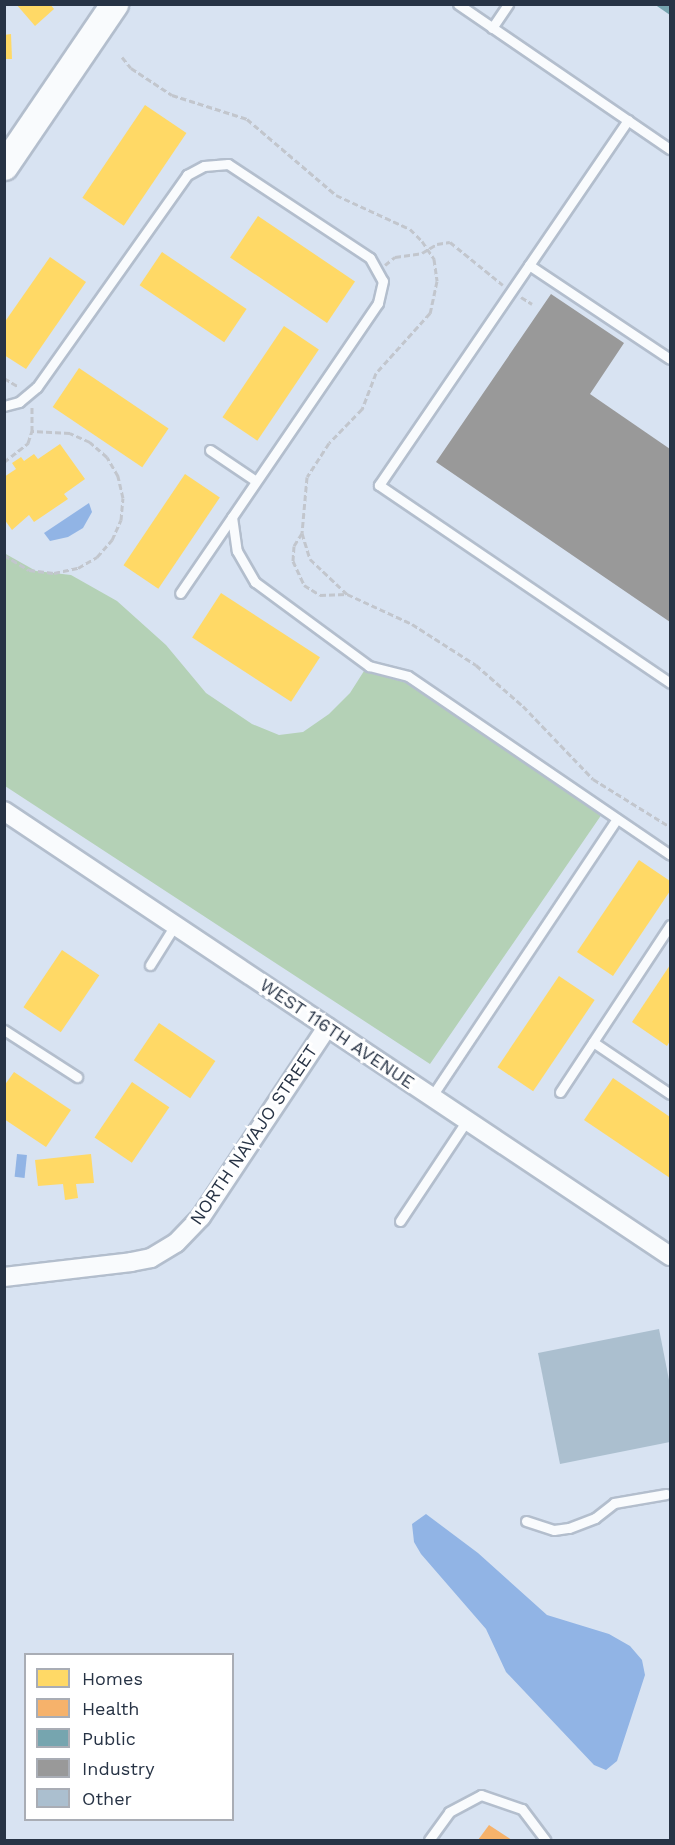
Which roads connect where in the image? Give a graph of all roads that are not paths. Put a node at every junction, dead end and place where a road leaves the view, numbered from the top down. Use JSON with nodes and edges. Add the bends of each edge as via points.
{"nodes":[{"id":1,"x":114,"y":4,"type":"edge"},
{"id":2,"x":458,"y":4,"type":"edge"},
{"id":3,"x":508,"y":4,"type":"edge"},
{"id":4,"x":492,"y":28,"type":"junction"},
{"id":5,"x":628,"y":120,"type":"junction"},
{"id":6,"x":670,"y":149,"type":"edge"},
{"id":7,"x":4,"y":166,"type":"edge"},
{"id":8,"x":529,"y":265,"type":"junction"},
{"id":9,"x":670,"y":359,"type":"edge"},
{"id":10,"x":4,"y":406,"type":"edge"},
{"id":11,"x":210,"y":450,"type":"dead end"},
{"id":12,"x":256,"y":481,"type":"junction"},
{"id":13,"x":232,"y":517,"type":"junction"},
{"id":14,"x":180,"y":593,"type":"dead end"},
{"id":15,"x":670,"y":683,"type":"edge"},
{"id":16,"x":4,"y":812,"type":"edge"},
{"id":17,"x":618,"y":819,"type":"junction"},
{"id":18,"x":670,"y":855,"type":"edge"},
{"id":19,"x":175,"y":925,"type":"junction"},
{"id":20,"x":670,"y":925,"type":"edge"},
{"id":21,"x":150,"y":965,"type":"dead end"},
{"id":22,"x":327,"y":1027,"type":"junction"},
{"id":23,"x":4,"y":1030,"type":"edge"},
{"id":24,"x":593,"y":1042,"type":"junction"},
{"id":25,"x":76,"y":1077,"type":"dead end"},
{"id":26,"x":560,"y":1092,"type":"dead end"},
{"id":27,"x":670,"y":1094,"type":"edge"},
{"id":28,"x":432,"y":1096,"type":"junction"},
{"id":29,"x":466,"y":1120,"type":"junction"},
{"id":30,"x":399,"y":1221,"type":"dead end"},
{"id":31,"x":670,"y":1256,"type":"edge"},
{"id":32,"x":4,"y":1277,"type":"edge"},
{"id":33,"x":666,"y":1494,"type":"dead end"},
{"id":34,"x":526,"y":1521,"type":"dead end"},
{"id":35,"x":429,"y":1840,"type":"edge"},
{"id":36,"x":545,"y":1840,"type":"edge"}],
"edges":[{"from":1,"to":7,"type":"street"},
{"from":2,"to":4,"type":"lane"},
{"from":3,"to":4,"type":"lane"},
{"from":4,"to":5,"type":"lane"},
{"from":5,"to":6,"type":"lane"},
{"from":5,"to":8,"type":"lane"},
{"from":8,"to":9,"type":"lane"},
{"from":8,"to":15,"type":"lane","via":[[379,485]]},
{"from":10,"to":12,"type":"lane","via":[[27,397],[76,336],[187,175],[204,166],[228,164],[370,258],[383,281],[378,303]]},
{"from":11,"to":12,"type":"lane"},
{"from":12,"to":13,"type":"lane"},
{"from":13,"to":14,"type":"lane"},
{"from":13,"to":17,"type":"lane","via":[[237,551],[255,582],[369,666],[408,676]]},
{"from":16,"to":19,"type":"street","name":"WEST 116TH AVENUE"},
{"from":17,"to":18,"type":"lane"},
{"from":17,"to":28,"type":"lane"},
{"from":19,"to":21,"type":"lane"},
{"from":19,"to":22,"type":"street","name":"WEST 116TH AVENUE"},
{"from":20,"to":24,"type":"lane"},
{"from":22,"to":28,"type":"street","name":"WEST 116TH AVENUE"},
{"from":22,"to":32,"type":"street","name":"NORTH NAVAJO STREET","via":[[201,1217],[167,1250],[131,1262]]},
{"from":23,"to":25,"type":"lane"},
{"from":24,"to":26,"type":"lane"},
{"from":24,"to":27,"type":"lane"},
{"from":28,"to":29,"type":"street","name":"WEST 116TH AVENUE"},
{"from":29,"to":30,"type":"lane"},
{"from":29,"to":31,"type":"street","name":"WEST 116TH AVENUE"},
{"from":33,"to":34,"type":"lane","via":[[614,1503],[595,1518],[569,1528],[554,1530]]},
{"from":35,"to":36,"type":"lane","via":[[449,1812],[481,1795],[522,1809]]}]}
